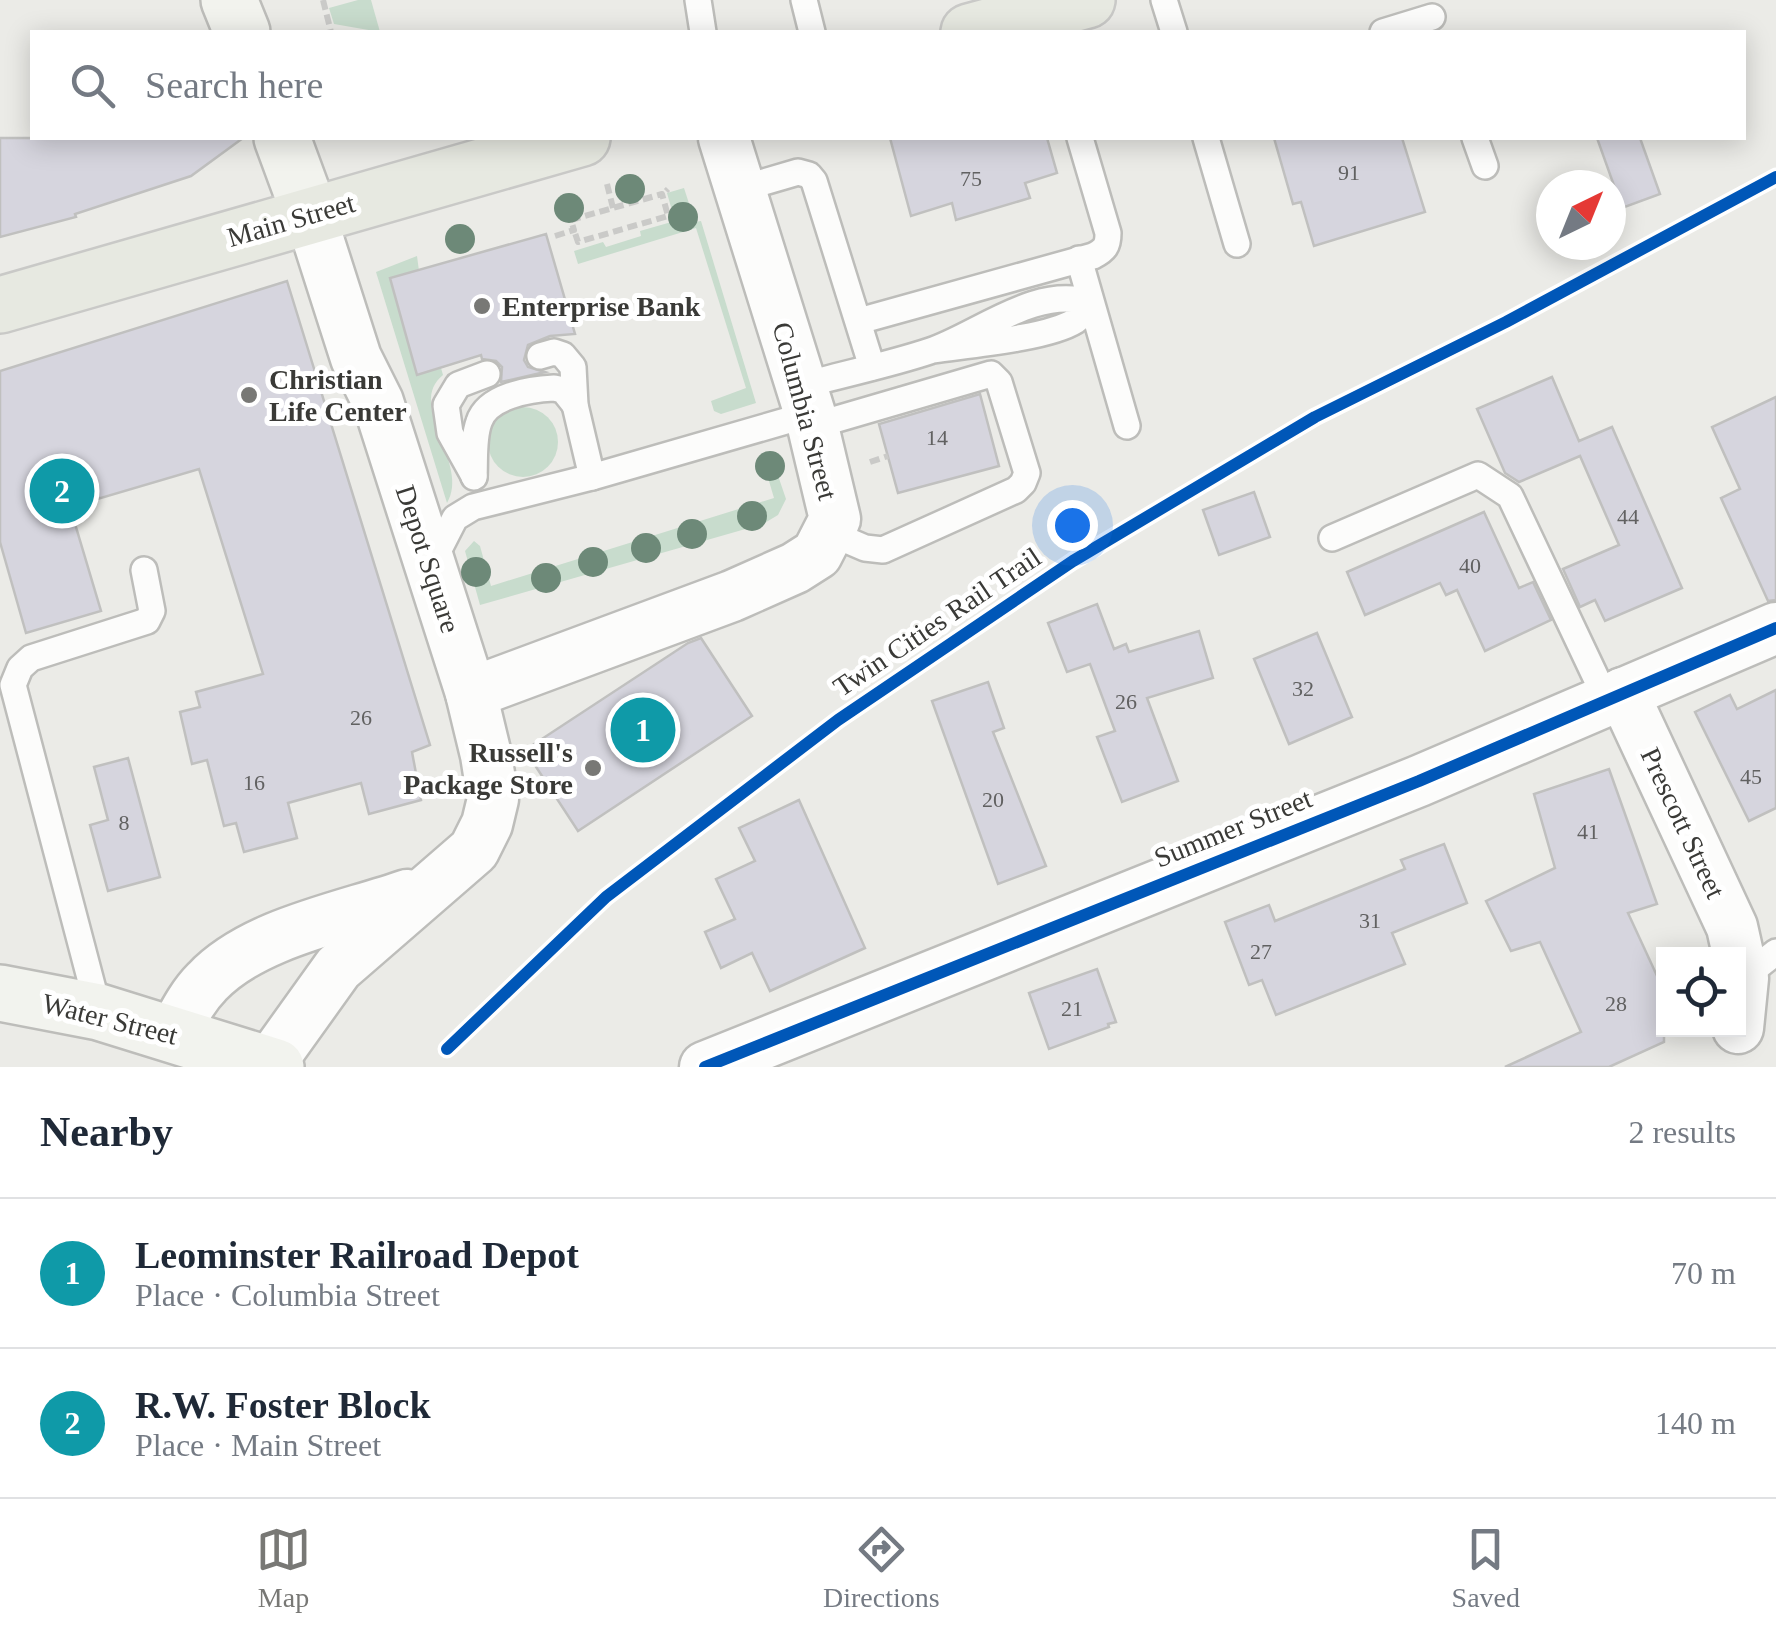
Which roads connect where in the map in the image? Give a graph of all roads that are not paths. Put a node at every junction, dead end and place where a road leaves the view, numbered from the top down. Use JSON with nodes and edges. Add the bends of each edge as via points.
{"nodes":[{"id":1,"x":229,"y":0,"type":"edge"},
{"id":2,"x":698,"y":0,"type":"edge"},
{"id":3,"x":804,"y":0,"type":"edge"},
{"id":4,"x":1164,"y":0,"type":"edge"},
{"id":5,"x":1049,"y":12,"type":"edge"},
{"id":6,"x":1432,"y":16,"type":"edge"},
{"id":7,"x":241,"y":30,"type":"edge"},
{"id":8,"x":703,"y":30,"type":"edge"},
{"id":9,"x":812,"y":30,"type":"edge"},
{"id":10,"x":977,"y":30,"type":"edge"},
{"id":11,"x":1173,"y":30,"type":"edge"},
{"id":12,"x":1388,"y":30,"type":"edge"},
{"id":13,"x":283,"y":140,"type":"edge"},
{"id":14,"x":725,"y":140,"type":"edge"},
{"id":15,"x":1081,"y":140,"type":"edge"},
{"id":16,"x":1207,"y":140,"type":"edge"},
{"id":17,"x":1475,"y":140,"type":"edge"},
{"id":18,"x":595,"y":161,"type":"edge"},
{"id":19,"x":1485,"y":166,"type":"dead end"},
{"id":20,"x":740,"y":190,"type":"junction"},
{"id":21,"x":310,"y":214,"type":"junction"},
{"id":22,"x":1237,"y":244,"type":"dead end"},
{"id":23,"x":1080,"y":259,"type":"junction"},
{"id":24,"x":1092,"y":303,"type":"junction"},
{"id":25,"x":0,"y":305,"type":"edge"},
{"id":26,"x":859,"y":321,"type":"junction"},
{"id":27,"x":540,"y":356,"type":"dead end"},
{"id":28,"x":872,"y":366,"type":"junction"},
{"id":29,"x":486,"y":374,"type":"dead end"},
{"id":30,"x":575,"y":405,"type":"junction"},
{"id":31,"x":808,"y":409,"type":"junction"},
{"id":32,"x":1127,"y":426,"type":"dead end"},
{"id":33,"x":474,"y":477,"type":"junction"},
{"id":34,"x":592,"y":477,"type":"junction"},
{"id":35,"x":484,"y":504,"type":"junction"},
{"id":36,"x":830,"y":533,"type":"junction"},
{"id":37,"x":1332,"y":538,"type":"dead end"},
{"id":38,"x":429,"y":568,"type":"junction"},
{"id":39,"x":144,"y":570,"type":"dead end"},
{"id":40,"x":1776,"y":628,"type":"edge"},
{"id":41,"x":471,"y":693,"type":"junction"},
{"id":42,"x":1615,"y":697,"type":"junction"},
{"id":43,"x":426,"y":889,"type":"junction"},
{"id":44,"x":1749,"y":960,"type":"edge"},
{"id":45,"x":0,"y":993,"type":"edge"},
{"id":46,"x":98,"y":1012,"type":"junction"},
{"id":47,"x":172,"y":1034,"type":"junction"},
{"id":48,"x":1734,"y":1037,"type":"edge"},
{"id":49,"x":273,"y":1065,"type":"edge"},
{"id":50,"x":704,"y":1067,"type":"edge"},
{"id":51,"x":1717,"y":1067,"type":"edge"}],
"edges":[{"from":1,"to":7,"type":"main road"},
{"from":2,"to":8,"type":"lane"},
{"from":3,"to":9,"type":"lane"},
{"from":4,"to":11,"type":"lane"},
{"from":5,"to":10,"type":"main road"},
{"from":6,"to":12,"type":"lane"},
{"from":13,"to":21,"type":"main road"},
{"from":14,"to":20,"type":"street","name":"Columbia Street"},
{"from":15,"to":23,"type":"lane","via":[[1108,232],[1104,250]]},
{"from":16,"to":22,"type":"lane"},
{"from":17,"to":19,"type":"lane"},
{"from":18,"to":21,"type":"main road","name":"Main Street"},
{"from":20,"to":26,"type":"lane","via":[[809,174]]},
{"from":20,"to":31,"type":"street","name":"Columbia Street"},
{"from":21,"to":25,"type":"main road","name":"Main Street"},
{"from":21,"to":38,"type":"street","name":"Depot Square"},
{"from":23,"to":24,"type":"lane"},
{"from":23,"to":26,"type":"lane"},
{"from":24,"to":28,"type":"lane","via":[[1071,298],[1016,312],[934,350]]},
{"from":24,"to":32,"type":"lane"},
{"from":26,"to":28,"type":"lane"},
{"from":27,"to":30,"type":"lane","via":[[554,352],[573,366]]},
{"from":28,"to":31,"type":"lane"},
{"from":29,"to":33,"type":"lane","via":[[458,385],[446,405],[450,432]]},
{"from":30,"to":33,"type":"lane","via":[[554,388],[492,404],[477,428]]},
{"from":30,"to":34,"type":"lane"},
{"from":31,"to":34,"type":"lane"},
{"from":31,"to":36,"type":"street","name":"Columbia Street","via":[[834,519]]},
{"from":31,"to":36,"type":"lane","via":[[991,374],[1027,473],[1016,490],[883,550]]},
{"from":33,"to":35,"type":"lane"},
{"from":34,"to":35,"type":"lane"},
{"from":35,"to":38,"type":"lane","via":[[455,518]]},
{"from":36,"to":41,"type":"street","name":"Columbia Street","via":[[817,554],[795,568]]},
{"from":37,"to":42,"type":"lane","via":[[1478,475],[1510,496]]},
{"from":38,"to":41,"type":"street","name":"Depot Square"},
{"from":39,"to":46,"type":"lane","via":[[152,611],[147,621],[32,658],[13,685]]},
{"from":40,"to":42,"type":"street","name":"Summer Street"},
{"from":41,"to":43,"type":"street","name":"Depot Square","via":[[492,799],[487,824],[474,850]]},
{"from":42,"to":44,"type":"street","name":"Prescott Street"},
{"from":42,"to":50,"type":"street","name":"Summer Street"},
{"from":43,"to":47,"type":"street","name":"Depot Square","via":[[248,950],[207,981]]},
{"from":43,"to":49,"type":"street","name":"Depot Square","via":[[338,968]]},
{"from":45,"to":46,"type":"main road","name":"Water Street"},
{"from":46,"to":47,"type":"main road","name":"Water Street"},
{"from":47,"to":49,"type":"main road","name":"Water Street"},
{"from":48,"to":51,"type":"street","name":"Prescott Street"}]}
